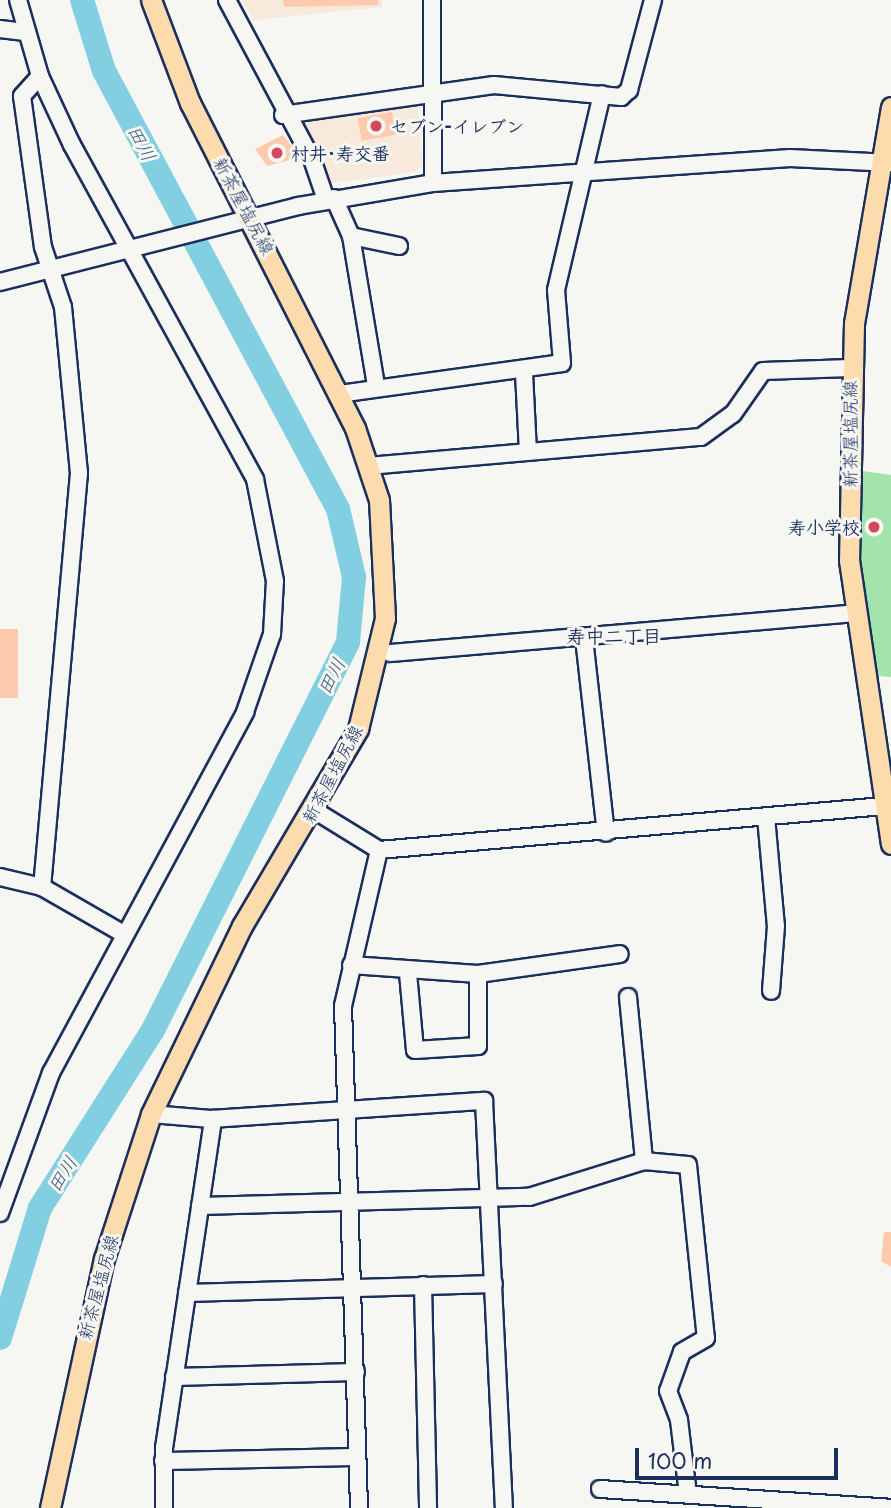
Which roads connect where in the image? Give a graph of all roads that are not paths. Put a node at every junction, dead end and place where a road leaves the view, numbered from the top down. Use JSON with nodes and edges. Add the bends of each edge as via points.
{"nodes":[{"id":1,"x":18,"y":0,"type":"edge"},
{"id":2,"x":151,"y":0,"type":"edge"},
{"id":3,"x":227,"y":0,"type":"edge"},
{"id":4,"x":432,"y":0,"type":"edge"},
{"id":5,"x":653,"y":0,"type":"edge"},
{"id":6,"x":0,"y":29,"type":"edge"},
{"id":7,"x":24,"y":32,"type":"junction"},
{"id":8,"x":40,"y":76,"type":"junction"},
{"id":9,"x":432,"y":92,"type":"junction"},
{"id":10,"x":601,"y":94,"type":"junction"},
{"id":11,"x":891,"y":107,"type":"edge"},
{"id":12,"x":283,"y":115,"type":"junction"},
{"id":13,"x":886,"y":162,"type":"edge"},
{"id":14,"x":584,"y":173,"type":"junction"},
{"id":15,"x":433,"y":183,"type":"junction"},
{"id":16,"x":330,"y":199,"type":"junction"},
{"id":17,"x":240,"y":220,"type":"junction"},
{"id":18,"x":351,"y":236,"type":"junction"},
{"id":19,"x":399,"y":246,"type":"dead end"},
{"id":20,"x":136,"y":248,"type":"junction"},
{"id":21,"x":49,"y":270,"type":"junction"},
{"id":22,"x":0,"y":282,"type":"edge"},
{"id":23,"x":850,"y":368,"type":"junction"},
{"id":24,"x":524,"y":373,"type":"junction"},
{"id":25,"x":376,"y":386,"type":"junction"},
{"id":26,"x":339,"y":394,"type":"junction"},
{"id":27,"x":528,"y":452,"type":"junction"},
{"id":28,"x":368,"y":466,"type":"junction"},
{"id":29,"x":853,"y":613,"type":"junction"},
{"id":30,"x":584,"y":638,"type":"junction"},
{"id":31,"x":390,"y":653,"type":"dead end"},
{"id":32,"x":885,"y":775,"type":"edge"},
{"id":33,"x":884,"y":806,"type":"junction"},
{"id":34,"x":314,"y":810,"type":"junction"},
{"id":35,"x":766,"y":817,"type":"junction"},
{"id":36,"x":607,"y":833,"type":"junction"},
{"id":37,"x":891,"y":844,"type":"edge"},
{"id":38,"x":379,"y":850,"type":"junction"},
{"id":39,"x":0,"y":877,"type":"edge"},
{"id":40,"x":42,"y":887,"type":"junction"},
{"id":41,"x":122,"y":933,"type":"junction"},
{"id":42,"x":620,"y":954,"type":"dead end"},
{"id":43,"x":351,"y":965,"type":"junction"},
{"id":44,"x":408,"y":973,"type":"junction"},
{"id":45,"x":478,"y":974,"type":"junction"},
{"id":46,"x":771,"y":991,"type":"dead end"},
{"id":47,"x":628,"y":996,"type":"dead end"},
{"id":48,"x":348,"y":1111,"type":"junction"},
{"id":49,"x":151,"y":1114,"type":"junction"},
{"id":50,"x":213,"y":1119,"type":"junction"},
{"id":51,"x":644,"y":1161,"type":"junction"},
{"id":52,"x":490,"y":1198,"type":"junction"},
{"id":53,"x":350,"y":1204,"type":"junction"},
{"id":54,"x":200,"y":1206,"type":"junction"},
{"id":55,"x":0,"y":1213,"type":"edge"},
{"id":56,"x":494,"y":1284,"type":"junction"},
{"id":57,"x":424,"y":1285,"type":"junction"},
{"id":58,"x":353,"y":1286,"type":"junction"},
{"id":59,"x":187,"y":1293,"type":"junction"},
{"id":60,"x":356,"y":1372,"type":"junction"},
{"id":61,"x":174,"y":1377,"type":"junction"},
{"id":62,"x":357,"y":1457,"type":"junction"},
{"id":63,"x":163,"y":1461,"type":"junction"},
{"id":64,"x":600,"y":1489,"type":"dead end"},
{"id":65,"x":688,"y":1494,"type":"junction"},
{"id":66,"x":50,"y":1508,"type":"edge"},
{"id":67,"x":164,"y":1508,"type":"edge"},
{"id":68,"x":359,"y":1508,"type":"edge"},
{"id":69,"x":428,"y":1508,"type":"edge"},
{"id":70,"x":504,"y":1508,"type":"edge"},
{"id":71,"x":890,"y":1508,"type":"edge"}],
"edges":[{"from":1,"to":7,"type":"street"},
{"from":2,"to":17,"type":"main road","name":"新茶屋塩尻線"},
{"from":3,"to":12,"type":"street"},
{"from":4,"to":9,"type":"street"},
{"from":5,"to":10,"type":"street","via":[[629,90],[621,97]]},
{"from":6,"to":7,"type":"street"},
{"from":7,"to":8,"type":"street"},
{"from":8,"to":20,"type":"street"},
{"from":8,"to":21,"type":"street","via":[[22,96]]},
{"from":9,"to":10,"type":"street","via":[[523,85]]},
{"from":9,"to":12,"type":"street"},
{"from":9,"to":15,"type":"street"},
{"from":10,"to":14,"type":"street"},
{"from":11,"to":13,"type":"main road","name":"新茶屋塩尻線"},
{"from":12,"to":16,"type":"street","via":[[312,159]]},
{"from":13,"to":14,"type":"street","via":[[790,158]]},
{"from":13,"to":23,"type":"main road","name":"新茶屋塩尻線"},
{"from":14,"to":15,"type":"street"},
{"from":14,"to":24,"type":"street","via":[[556,290],[562,363]]},
{"from":15,"to":16,"type":"street"},
{"from":16,"to":17,"type":"street"},
{"from":16,"to":18,"type":"street"},
{"from":17,"to":20,"type":"street"},
{"from":17,"to":26,"type":"main road","name":"新茶屋塩尻線"},
{"from":18,"to":19,"type":"street"},
{"from":18,"to":25,"type":"street"},
{"from":20,"to":21,"type":"street"},
{"from":20,"to":41,"type":"street","via":[[255,479],[275,581],[272,634],[245,712]]},
{"from":21,"to":22,"type":"street"},
{"from":21,"to":40,"type":"street","via":[[63,307],[79,472]]},
{"from":23,"to":27,"type":"street","via":[[764,371],[733,414],[701,437]]},
{"from":23,"to":29,"type":"main road","name":"新茶屋塩尻線"},
{"from":24,"to":25,"type":"street"},
{"from":24,"to":27,"type":"street"},
{"from":25,"to":26,"type":"street"},
{"from":26,"to":28,"type":"main road","name":"新茶屋塩尻線"},
{"from":27,"to":28,"type":"street"},
{"from":28,"to":34,"type":"main road","name":"新茶屋塩尻線","via":[[385,547],[382,652],[358,729]]},
{"from":29,"to":30,"type":"street"},
{"from":29,"to":32,"type":"main road","name":"新茶屋塩尻線"},
{"from":30,"to":31,"type":"street"},
{"from":30,"to":36,"type":"street"},
{"from":32,"to":33,"type":"main road","name":"新茶屋塩尻線"},
{"from":33,"to":35,"type":"street"},
{"from":33,"to":37,"type":"main road","name":"新茶屋塩尻線"},
{"from":34,"to":38,"type":"street"},
{"from":34,"to":49,"type":"main road","name":"新茶屋塩尻線","via":[[206,993]]},
{"from":35,"to":36,"type":"street"},
{"from":35,"to":46,"type":"street","via":[[776,926]]},
{"from":36,"to":38,"type":"street"},
{"from":38,"to":43,"type":"street"},
{"from":39,"to":40,"type":"street"},
{"from":40,"to":41,"type":"street"},
{"from":41,"to":55,"type":"street","via":[[51,1073]]},
{"from":42,"to":45,"type":"street"},
{"from":43,"to":44,"type":"street"},
{"from":43,"to":48,"type":"street","via":[[344,1006]]},
{"from":44,"to":45,"type":"street"},
{"from":44,"to":45,"type":"street","via":[[415,1050],[478,1046]]},
{"from":47,"to":51,"type":"street"},
{"from":48,"to":50,"type":"street"},
{"from":48,"to":52,"type":"street","via":[[484,1101]]},
{"from":48,"to":53,"type":"street"},
{"from":49,"to":50,"type":"street"},
{"from":49,"to":66,"type":"main road","name":"新茶屋塩尻線","via":[[104,1259]]},
{"from":50,"to":54,"type":"street"},
{"from":51,"to":52,"type":"street","via":[[529,1197]]},
{"from":51,"to":65,"type":"street","via":[[688,1165],[693,1173],[706,1338],[682,1352],[668,1391],[679,1420]]},
{"from":52,"to":53,"type":"street"},
{"from":52,"to":56,"type":"street"},
{"from":53,"to":54,"type":"street"},
{"from":53,"to":58,"type":"street"},
{"from":54,"to":59,"type":"street"},
{"from":56,"to":57,"type":"street"},
{"from":56,"to":70,"type":"street"},
{"from":57,"to":58,"type":"street"},
{"from":57,"to":69,"type":"street"},
{"from":58,"to":59,"type":"street"},
{"from":58,"to":60,"type":"street"},
{"from":59,"to":61,"type":"street"},
{"from":60,"to":61,"type":"street"},
{"from":60,"to":62,"type":"street"},
{"from":61,"to":63,"type":"street"},
{"from":62,"to":63,"type":"street"},
{"from":62,"to":68,"type":"street"},
{"from":63,"to":67,"type":"street"},
{"from":64,"to":65,"type":"street"},
{"from":65,"to":71,"type":"street"}]}
